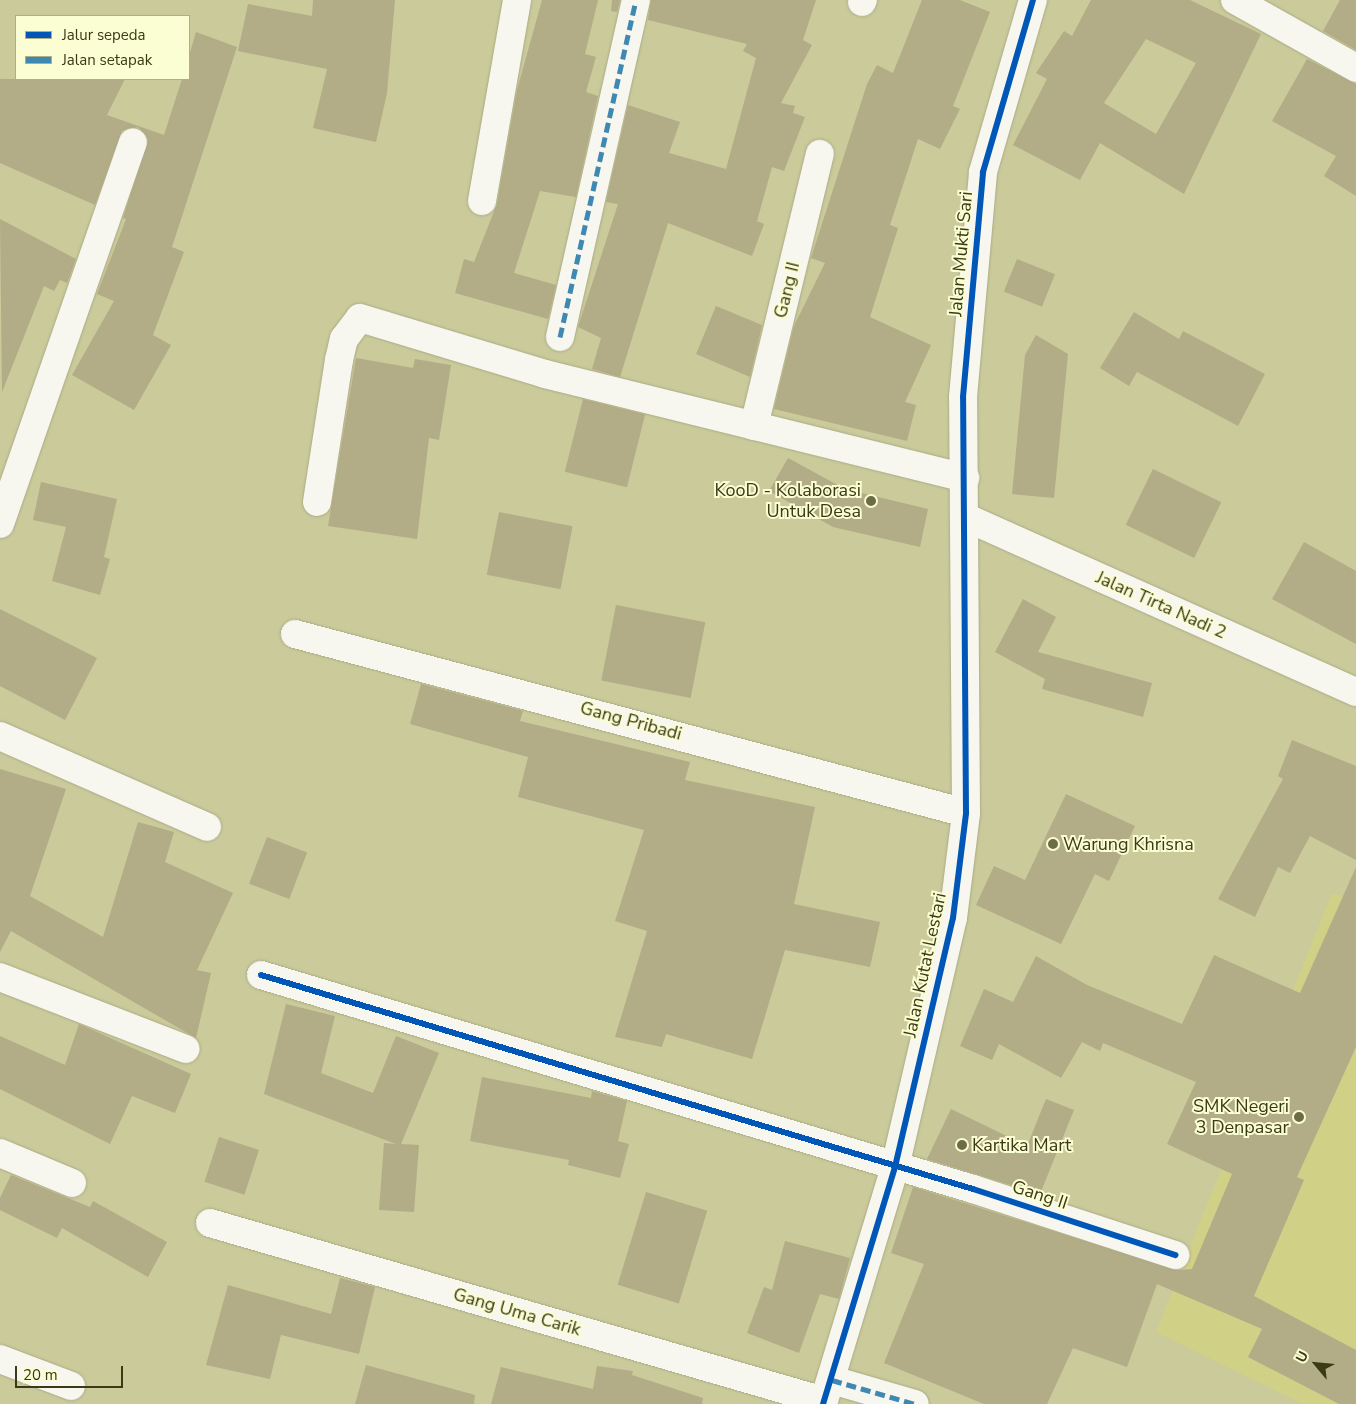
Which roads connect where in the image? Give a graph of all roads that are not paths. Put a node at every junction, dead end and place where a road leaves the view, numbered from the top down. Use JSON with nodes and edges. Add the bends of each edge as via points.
{"nodes":[{"id":1,"x":517,"y":0,"type":"edge"},
{"id":2,"x":636,"y":0,"type":"edge"},
{"id":3,"x":1034,"y":0,"type":"edge"},
{"id":4,"x":1235,"y":0,"type":"edge"},
{"id":5,"x":1356,"y":68,"type":"edge"},
{"id":6,"x":133,"y":142,"type":"dead end"},
{"id":7,"x":820,"y":154,"type":"dead end"},
{"id":8,"x":482,"y":201,"type":"dead end"},
{"id":9,"x":560,"y":337,"type":"dead end"},
{"id":10,"x":754,"y":426,"type":"junction"},
{"id":11,"x":965,"y":478,"type":"junction"},
{"id":12,"x":317,"y":502,"type":"dead end"},
{"id":13,"x":966,"y":518,"type":"junction"},
{"id":14,"x":0,"y":524,"type":"edge"},
{"id":15,"x":295,"y":634,"type":"dead end"},
{"id":16,"x":1356,"y":692,"type":"edge"},
{"id":17,"x":0,"y":736,"type":"edge"},
{"id":18,"x":966,"y":813,"type":"junction"},
{"id":19,"x":207,"y":827,"type":"dead end"},
{"id":20,"x":261,"y":975,"type":"dead end"},
{"id":21,"x":0,"y":977,"type":"edge"},
{"id":22,"x":186,"y":1049,"type":"dead end"},
{"id":23,"x":0,"y":1153,"type":"edge"},
{"id":24,"x":895,"y":1167,"type":"junction"},
{"id":25,"x":72,"y":1183,"type":"dead end"},
{"id":26,"x":210,"y":1223,"type":"dead end"},
{"id":27,"x":1175,"y":1255,"type":"dead end"},
{"id":28,"x":0,"y":1359,"type":"edge"},
{"id":29,"x":71,"y":1386,"type":"dead end"},
{"id":30,"x":826,"y":1395,"type":"edge"},
{"id":31,"x":916,"y":1404,"type":"edge"}],
"edges":[{"from":1,"to":8,"type":"street"},
{"from":2,"to":9,"type":"street"},
{"from":3,"to":11,"type":"street","name":"Jalan Mukti Sari","via":[[983,172],[963,397]]},
{"from":4,"to":5,"type":"street"},
{"from":6,"to":14,"type":"street"},
{"from":7,"to":10,"type":"street","name":"Gang II"},
{"from":10,"to":11,"type":"street"},
{"from":10,"to":12,"type":"street","via":[[545,374],[360,318],[344,339],[339,360]]},
{"from":11,"to":13,"type":"street","name":"Jalan Mukti Sari"},
{"from":13,"to":16,"type":"street","name":"Jalan Tirta Nadi 2"},
{"from":13,"to":18,"type":"street","name":"Jalan Kutat Lestari"},
{"from":15,"to":18,"type":"street","name":"Gang Pribadi"},
{"from":17,"to":19,"type":"street"},
{"from":18,"to":24,"type":"street","name":"Jalan Kutat Lestari","via":[[953,918]]},
{"from":20,"to":24,"type":"street","name":"Gang II"},
{"from":21,"to":22,"type":"street"},
{"from":23,"to":25,"type":"street"},
{"from":24,"to":27,"type":"street","name":"Gang II"},
{"from":24,"to":30,"type":"street","name":"Jalan Kutat Lestari"},
{"from":26,"to":30,"type":"street","name":"Gang Uma Carik"},
{"from":28,"to":29,"type":"street"},
{"from":30,"to":31,"type":"street","name":"Gang Uma Carik"}]}
